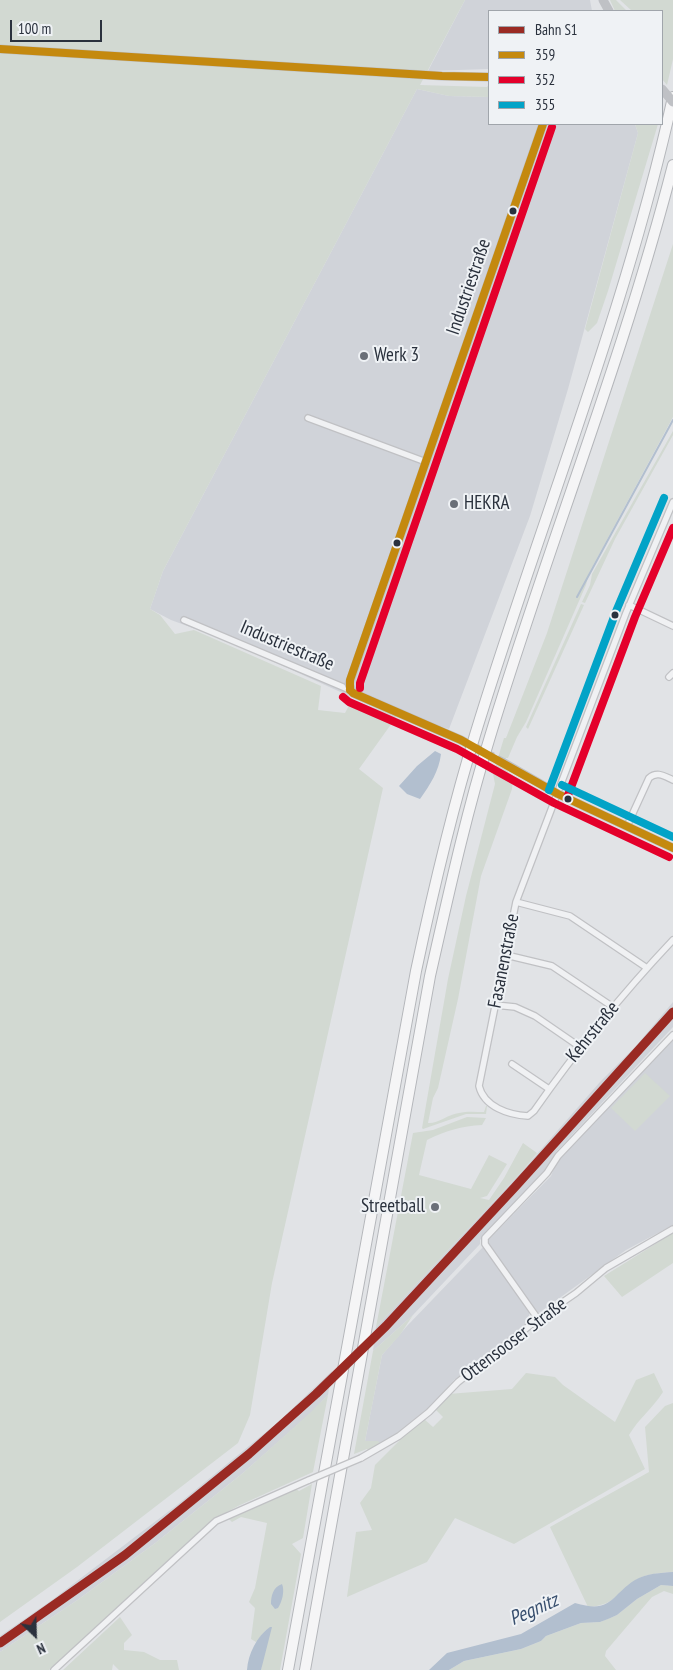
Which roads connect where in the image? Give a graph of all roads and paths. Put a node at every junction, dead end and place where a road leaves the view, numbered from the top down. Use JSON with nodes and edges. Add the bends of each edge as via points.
{"nodes":[{"id":1,"x":0,"y":49,"type":"edge"},
{"id":2,"x":488,"y":76,"type":"edge"},
{"id":3,"x":663,"y":90,"type":"edge"},
{"id":4,"x":673,"y":97,"type":"edge"},
{"id":5,"x":673,"y":102,"type":"edge"},
{"id":6,"x":543,"y":125,"type":"edge"},
{"id":7,"x":673,"y":165,"type":"edge"},
{"id":8,"x":308,"y":418,"type":"dead end"},
{"id":9,"x":426,"y":462,"type":"junction"},
{"id":10,"x":673,"y":502,"type":"edge"},
{"id":11,"x":629,"y":605,"type":"junction"},
{"id":12,"x":184,"y":620,"type":"dead end"},
{"id":13,"x":673,"y":626,"type":"edge"},
{"id":14,"x":350,"y":690,"type":"junction"},
{"id":15,"x":461,"y":740,"type":"tunnel mouth"},
{"id":16,"x":504,"y":763,"type":"tunnel mouth"},
{"id":17,"x":673,"y":780,"type":"edge"},
{"id":18,"x":558,"y":794,"type":"junction"},
{"id":19,"x":627,"y":826,"type":"junction"},
{"id":20,"x":673,"y":848,"type":"edge"},
{"id":21,"x":516,"y":902,"type":"junction"},
{"id":22,"x":673,"y":940,"type":"edge"},
{"id":23,"x":506,"y":955,"type":"junction"},
{"id":24,"x":646,"y":968,"type":"junction"},
{"id":25,"x":495,"y":1005,"type":"junction"},
{"id":26,"x":613,"y":1007,"type":"junction"},
{"id":27,"x":673,"y":1035,"type":"edge"},
{"id":28,"x":580,"y":1047,"type":"junction"},
{"id":29,"x":512,"y":1064,"type":"dead end"},
{"id":30,"x":549,"y":1090,"type":"junction"},
{"id":31,"x":513,"y":1115,"type":"joint"},
{"id":32,"x":673,"y":1229,"type":"edge"},
{"id":33,"x":538,"y":1318,"type":"junction"},
{"id":34,"x":54,"y":1670,"type":"edge"},
{"id":35,"x":288,"y":1670,"type":"edge"},
{"id":36,"x":305,"y":1670,"type":"edge"}],
"edges":[{"from":1,"to":2,"type":"street","via":[[420,75]]},
{"from":3,"to":5,"type":"street","bridge":true},
{"from":4,"to":35,"type":"highway","via":[[624,282],[474,736],[439,862],[414,980]]},
{"from":6,"to":9,"type":"street","name":"Industriestraße"},
{"from":7,"to":36,"type":"highway","via":[[637,294],[489,740],[455,865],[430,976]]},
{"from":8,"to":9,"type":"street"},
{"from":9,"to":14,"type":"street","name":"Industriestraße","via":[[350,680]]},
{"from":10,"to":11,"type":"street","name":"Fasanenstraße"},
{"from":11,"to":13,"type":"street"},
{"from":11,"to":18,"type":"street","name":"Fasanenstraße"},
{"from":12,"to":14,"type":"street","name":"Industriestraße"},
{"from":14,"to":15,"type":"street"},
{"from":16,"to":18,"type":"street"},
{"from":17,"to":19,"type":"street","via":[[661,774],[649,778]]},
{"from":18,"to":19,"type":"street"},
{"from":18,"to":21,"type":"street","name":"Fasanenstraße"},
{"from":19,"to":20,"type":"street"},
{"from":21,"to":23,"type":"street","name":"Fasanenstraße"},
{"from":21,"to":24,"type":"street","via":[[570,916]]},
{"from":22,"to":24,"type":"street","name":"Kehrstraße"},
{"from":23,"to":25,"type":"street","name":"Fasanenstraße"},
{"from":23,"to":26,"type":"street","via":[[552,966]]},
{"from":24,"to":26,"type":"street","name":"Kehrstraße"},
{"from":25,"to":28,"type":"street","via":[[515,1007],[534,1016]]},
{"from":25,"to":31,"type":"street","name":"Fasanenstraße","via":[[479,1086],[485,1100]]},
{"from":26,"to":28,"type":"street","name":"Kehrstraße"},
{"from":27,"to":33,"type":"street","via":[[485,1238],[485,1244]]},
{"from":28,"to":30,"type":"street","name":"Kehrstraße"},
{"from":29,"to":30,"type":"street"},
{"from":30,"to":31,"type":"street","name":"Kehrstraße","via":[[528,1116]]},
{"from":32,"to":33,"type":"street","name":"Ottensooser Straße","via":[[606,1268]]},
{"from":33,"to":34,"type":"street","name":"Ottensooser Straße","bridge":true,"via":[[458,1382],[430,1412],[399,1436],[361,1458],[216,1521]]}]}
